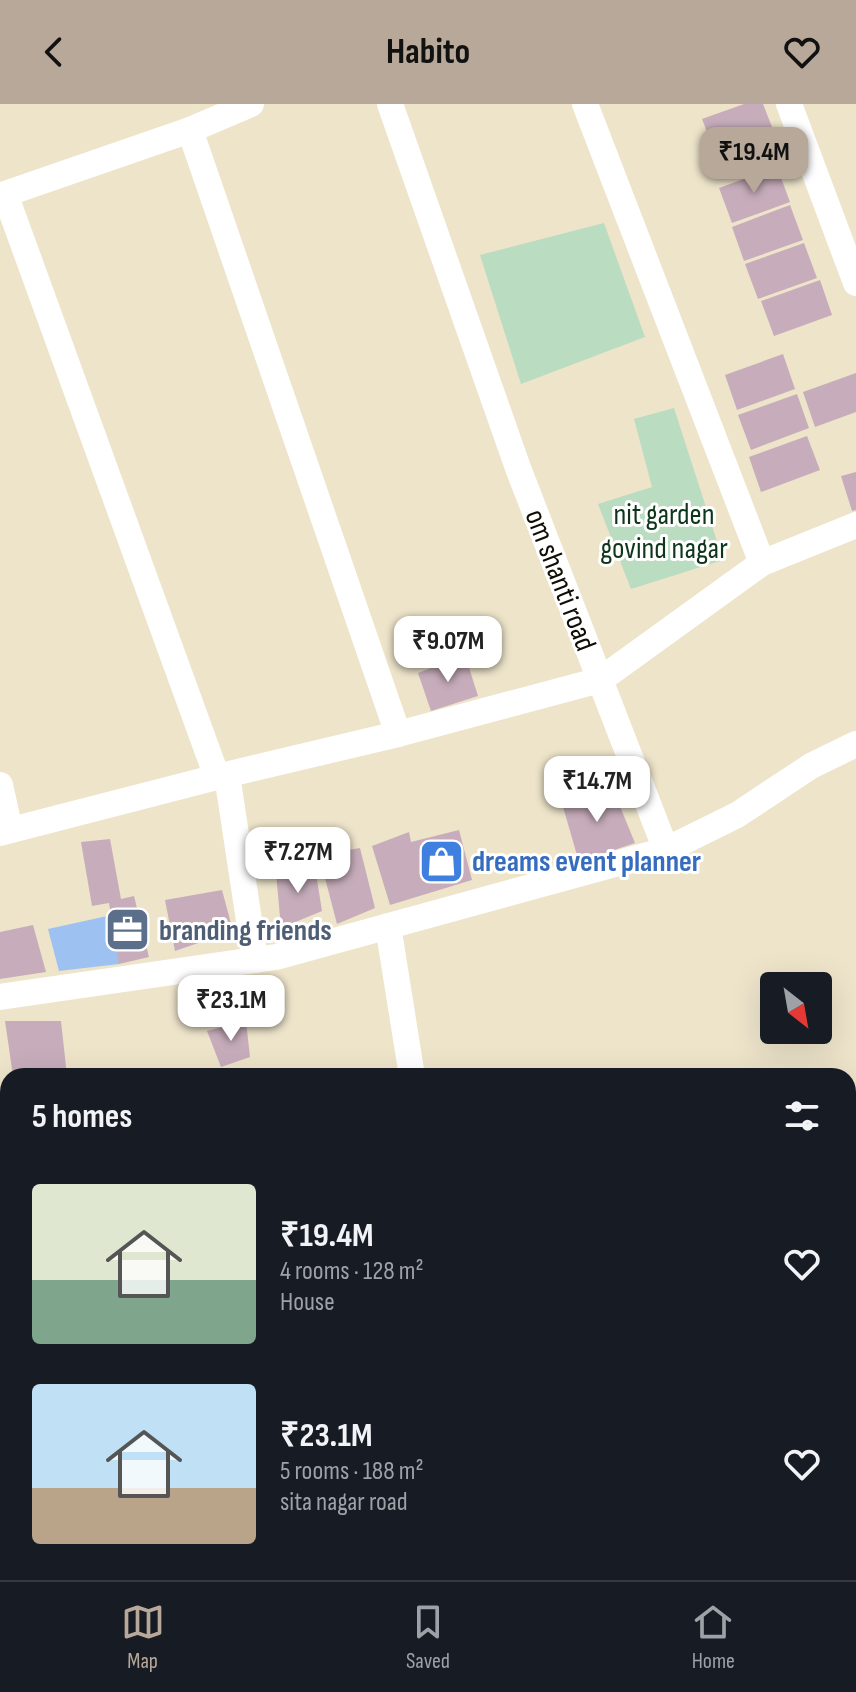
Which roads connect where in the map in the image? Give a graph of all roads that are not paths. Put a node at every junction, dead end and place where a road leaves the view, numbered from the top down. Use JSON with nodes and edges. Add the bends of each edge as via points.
{"nodes":[{"id":1,"x":251,"y":104,"type":"edge"},
{"id":2,"x":390,"y":104,"type":"edge"},
{"id":3,"x":585,"y":104,"type":"edge"},
{"id":4,"x":789,"y":104,"type":"edge"},
{"id":5,"x":190,"y":130,"type":"junction"},
{"id":6,"x":3,"y":195,"type":"edge"},
{"id":7,"x":856,"y":283,"type":"edge"},
{"id":8,"x":856,"y":525,"type":"edge"},
{"id":9,"x":762,"y":563,"type":"junction"},
{"id":10,"x":600,"y":680,"type":"junction"},
{"id":11,"x":398,"y":734,"type":"junction"},
{"id":12,"x":856,"y":744,"type":"edge"},
{"id":13,"x":222,"y":776,"type":"junction"},
{"id":14,"x":0,"y":785,"type":"edge"},
{"id":15,"x":5,"y":832,"type":"edge"},
{"id":16,"x":666,"y":850,"type":"junction"},
{"id":17,"x":388,"y":926,"type":"junction"},
{"id":18,"x":255,"y":960,"type":"junction"},
{"id":19,"x":0,"y":997,"type":"edge"},
{"id":20,"x":411,"y":1068,"type":"edge"}],
"edges":[{"from":1,"to":5,"type":"street"},
{"from":2,"to":10,"type":"street","name":"om shanti road","via":[[518,468]]},
{"from":3,"to":9,"type":"street"},
{"from":4,"to":7,"type":"street"},
{"from":5,"to":6,"type":"street"},
{"from":5,"to":11,"type":"street"},
{"from":6,"to":13,"type":"street"},
{"from":8,"to":9,"type":"street"},
{"from":9,"to":10,"type":"street"},
{"from":10,"to":11,"type":"street"},
{"from":10,"to":16,"type":"street","name":"om shanti road"},
{"from":11,"to":13,"type":"street"},
{"from":12,"to":16,"type":"street","via":[[811,766],[737,815]]},
{"from":13,"to":15,"type":"street"},
{"from":13,"to":18,"type":"street"},
{"from":14,"to":15,"type":"street"},
{"from":16,"to":17,"type":"street"},
{"from":17,"to":18,"type":"street"},
{"from":17,"to":20,"type":"street"},
{"from":18,"to":19,"type":"street"}]}
